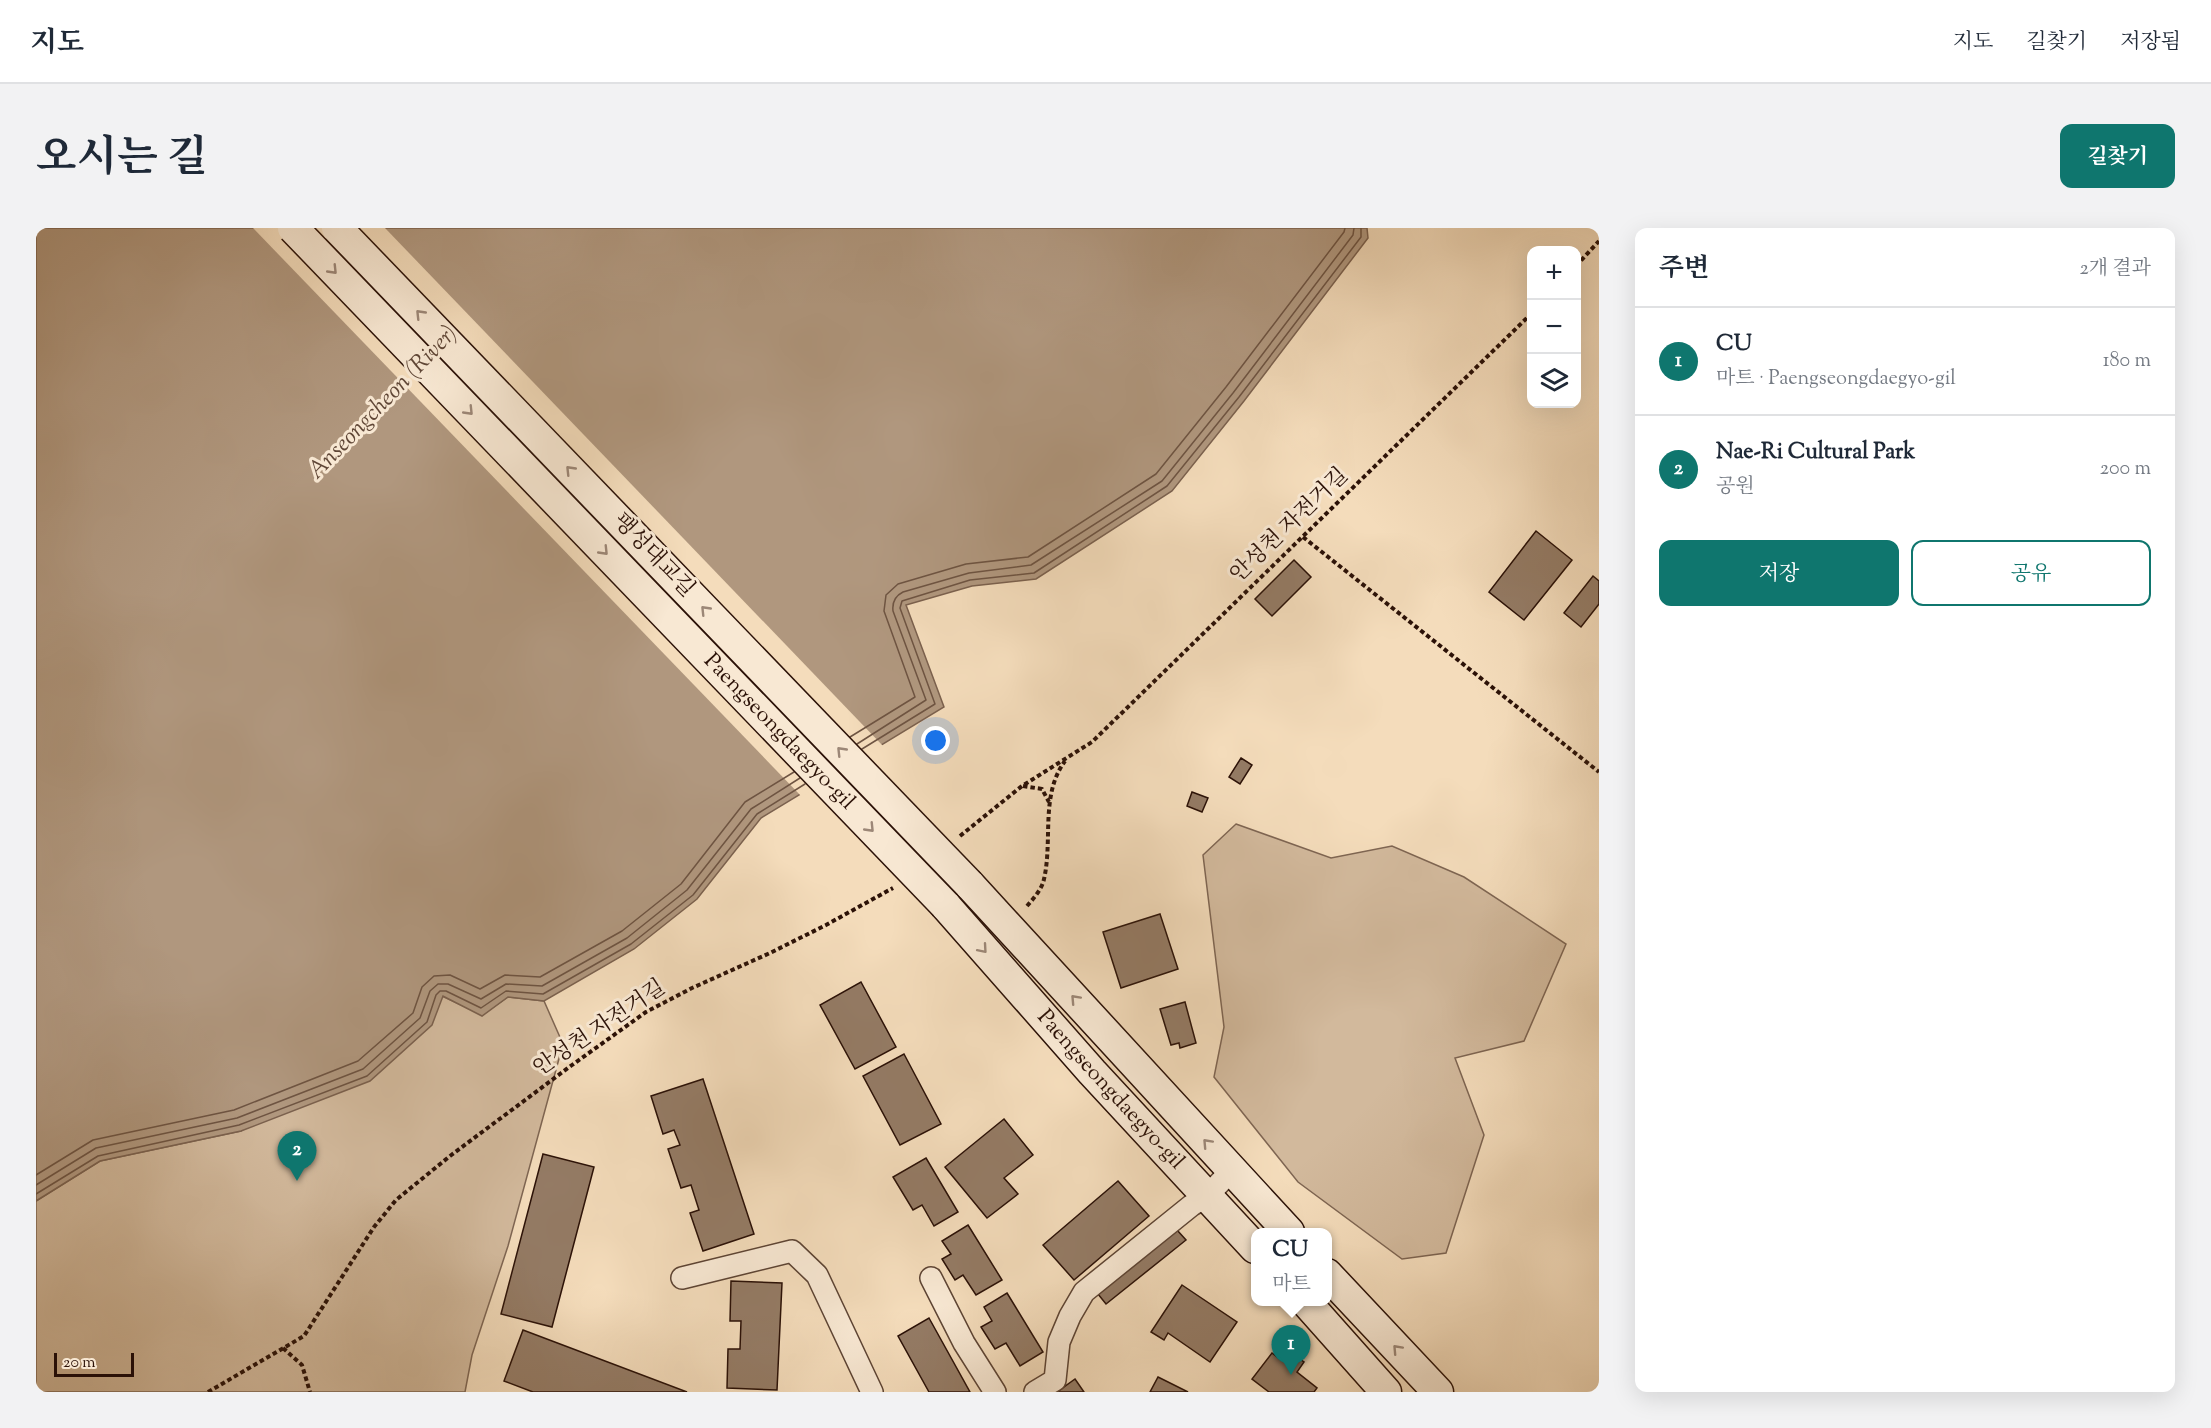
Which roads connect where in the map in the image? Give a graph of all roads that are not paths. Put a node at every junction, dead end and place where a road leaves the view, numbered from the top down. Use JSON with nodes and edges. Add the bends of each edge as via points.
{"nodes":[{"id":1,"x":293,"y":228,"type":"edge"},
{"id":2,"x":337,"y":228,"type":"edge"},
{"id":3,"x":1232,"y":1170,"type":"junction"},
{"id":4,"x":1206,"y":1197,"type":"junction"},
{"id":5,"x":1284,"y":1228,"type":"edge"},
{"id":6,"x":1251,"y":1244,"type":"edge"},
{"id":7,"x":682,"y":1278,"type":"dead end"},
{"id":8,"x":931,"y":1278,"type":"dead end"},
{"id":9,"x":1332,"y":1279,"type":"edge"},
{"id":10,"x":1310,"y":1306,"type":"edge"},
{"id":11,"x":872,"y":1392,"type":"edge"},
{"id":12,"x":995,"y":1392,"type":"edge"},
{"id":13,"x":1035,"y":1392,"type":"edge"},
{"id":14,"x":1386,"y":1392,"type":"edge"},
{"id":15,"x":1438,"y":1392,"type":"edge"}],
"edges":[{"from":1,"to":4,"type":"main road","name":"Paengseongdaegyo-gil","one_way":true,"bridge":true,"via":[[945,905]]},
{"from":3,"to":2,"type":"main road","name":"팽성대교길","one_way":true,"bridge":true,"via":[[969,884]]},
{"from":3,"to":4,"type":"street"},
{"from":3,"to":5,"type":"main road","name":"팽성대교길"},
{"from":4,"to":6,"type":"main road","name":"Paengseongdaegyo-gil"},
{"from":4,"to":13,"type":"street","via":[[1084,1292],[1059,1342],[1055,1380]]},
{"from":7,"to":11,"type":"street","via":[[792,1251],[817,1275]]},
{"from":8,"to":12,"type":"street","via":[[964,1343]]},
{"from":15,"to":9,"type":"main road","one_way":true},
{"from":10,"to":14,"type":"main road"}]}
